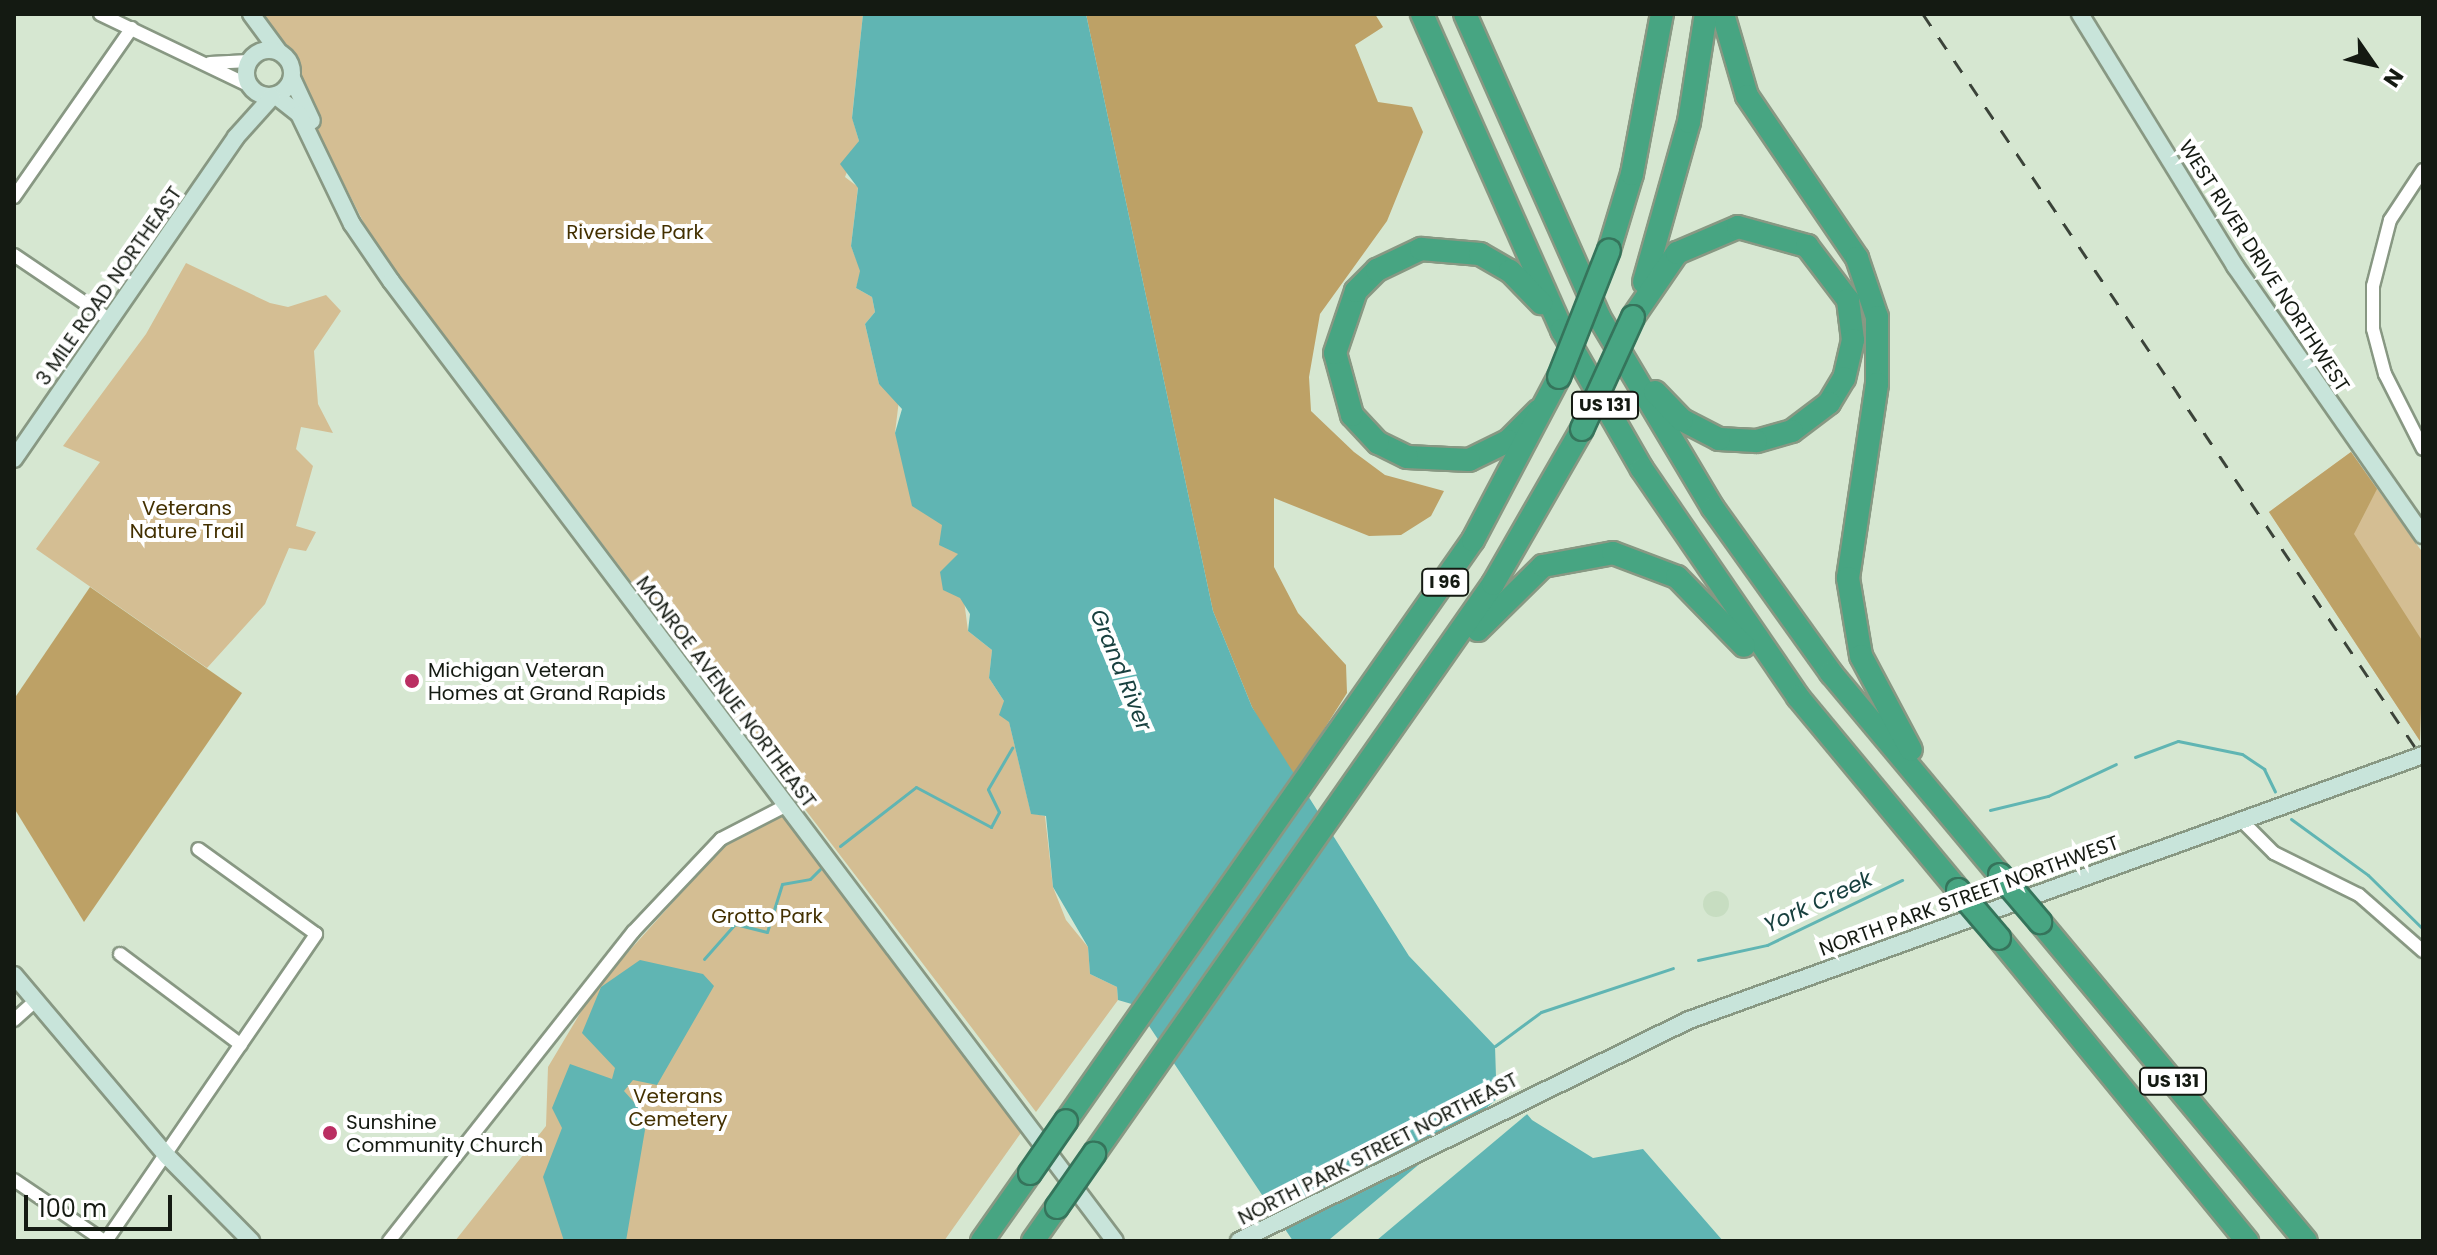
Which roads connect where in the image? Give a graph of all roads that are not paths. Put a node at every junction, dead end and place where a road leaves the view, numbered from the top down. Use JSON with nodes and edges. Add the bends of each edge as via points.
{"nodes":[{"id":1,"x":100,"y":14,"type":"edge"},
{"id":2,"x":250,"y":14,"type":"edge"},
{"id":3,"x":1422,"y":14,"type":"edge"},
{"id":4,"x":1465,"y":14,"type":"edge"},
{"id":5,"x":1662,"y":14,"type":"edge"},
{"id":6,"x":1706,"y":14,"type":"edge"},
{"id":7,"x":1723,"y":14,"type":"edge"},
{"id":8,"x":2080,"y":14,"type":"edge"},
{"id":9,"x":132,"y":28,"type":"junction"},
{"id":10,"x":279,"y":52,"type":"junction"},
{"id":11,"x":251,"y":59,"type":"junction"},
{"id":12,"x":207,"y":63,"type":"junction"},
{"id":13,"x":292,"y":78,"type":"junction"},
{"id":14,"x":251,"y":87,"type":"junction"},
{"id":15,"x":274,"y":97,"type":"junction"},
{"id":16,"x":236,"y":137,"type":"junction"},
{"id":17,"x":319,"y":158,"type":"junction"},
{"id":18,"x":2423,"y":170,"type":"edge"},
{"id":19,"x":14,"y":197,"type":"edge"},
{"id":20,"x":14,"y":255,"type":"edge"},
{"id":21,"x":1599,"y":317,"type":"junction"},
{"id":22,"x":1633,"y":317,"type":"junction"},
{"id":23,"x":110,"y":320,"type":"junction"},
{"id":24,"x":1562,"y":330,"type":"junction"},
{"id":25,"x":1556,"y":384,"type":"junction"},
{"id":26,"x":2423,"y":449,"type":"edge"},
{"id":27,"x":15,"y":456,"type":"edge"},
{"id":28,"x":2423,"y":535,"type":"edge"},
{"id":29,"x":1384,"y":740,"type":"junction"},
{"id":30,"x":2423,"y":755,"type":"edge"},
{"id":31,"x":1849,"y":761,"type":"junction"},
{"id":32,"x":787,"y":805,"type":"junction"},
{"id":33,"x":2240,"y":819,"type":"junction"},
{"id":34,"x":198,"y":849,"type":"dead end"},
{"id":35,"x":1998,"y":872,"type":"junction"},
{"id":36,"x":2423,"y":951,"type":"edge"},
{"id":37,"x":120,"y":954,"type":"dead end"},
{"id":38,"x":14,"y":975,"type":"edge"},
{"id":39,"x":34,"y":1002,"type":"junction"},
{"id":40,"x":14,"y":1020,"type":"edge"},
{"id":41,"x":241,"y":1045,"type":"junction"},
{"id":42,"x":1535,"y":1092,"type":"joint"},
{"id":43,"x":167,"y":1156,"type":"junction"},
{"id":44,"x":14,"y":1180,"type":"edge"},
{"id":45,"x":105,"y":1241,"type":"edge"},
{"id":46,"x":251,"y":1241,"type":"edge"},
{"id":47,"x":389,"y":1241,"type":"edge"},
{"id":48,"x":982,"y":1241,"type":"edge"},
{"id":49,"x":1033,"y":1241,"type":"edge"},
{"id":50,"x":1115,"y":1241,"type":"edge"},
{"id":51,"x":1239,"y":1241,"type":"edge"},
{"id":52,"x":2247,"y":1241,"type":"edge"},
{"id":53,"x":2306,"y":1241,"type":"edge"}],
"edges":[{"from":1,"to":9,"type":"street"},
{"from":2,"to":10,"type":"main road"},
{"from":2,"to":11,"type":"main road"},
{"from":3,"to":24,"type":"highway","number":"US 131"},
{"from":4,"to":21,"type":"highway","number":"US 131"},
{"from":5,"to":25,"type":"highway","number":"I 96","bridge":true,"via":[[1635,163],[1609,250]]},
{"from":6,"to":22,"type":"highway","number":"I 96","via":[[1675,181]]},
{"from":7,"to":35,"type":"highway","via":[[1747,96],[1857,258],[1877,317],[1877,384],[1849,539],[1851,617],[1861,656],[1889,717]]},
{"from":8,"to":28,"type":"main road","name":"WEST RIVER DRIVE NORTHWEST","via":[[2235,266]]},
{"from":9,"to":12,"type":"street"},
{"from":9,"to":19,"type":"street"},
{"from":10,"to":11,"type":"main road"},
{"from":10,"to":13,"type":"main road"},
{"from":11,"to":12,"type":"street"},
{"from":11,"to":14,"type":"main road"},
{"from":12,"to":14,"type":"street"},
{"from":13,"to":15,"type":"main road"},
{"from":13,"to":17,"type":"main road","name":"MONROE AVENUE NORTHEAST","via":[[312,117]]},
{"from":14,"to":15,"type":"main road"},
{"from":14,"to":16,"type":"main road","name":"3 MILE ROAD NORTHEAST"},
{"from":15,"to":16,"type":"main road","name":"3 MILE ROAD NORTHEAST"},
{"from":15,"to":17,"type":"main road","name":"MONROE AVENUE NORTHEAST","via":[[299,114]]},
{"from":16,"to":23,"type":"main road","name":"3 MILE ROAD NORTHEAST"},
{"from":17,"to":32,"type":"main road","name":"MONROE AVENUE NORTHEAST","via":[[391,281]]},
{"from":18,"to":26,"type":"street","via":[[2377,256],[2373,329],[2385,374]]},
{"from":20,"to":23,"type":"street"},
{"from":21,"to":22,"type":"highway","via":[[1672,413],[1728,440],[1768,439],[1807,422],[1839,388],[1853,349],[1848,300],[1832,270],[1807,246],[1763,229],[1727,229],[1686,246],[1663,267]]},
{"from":21,"to":35,"type":"highway","number":"US 131","via":[[1772,594]]},
{"from":22,"to":29,"type":"highway","number":"I 96","bridge":true,"via":[[1582,429],[1510,558]]},
{"from":23,"to":27,"type":"main road","name":"3 MILE ROAD NORTHEAST"},
{"from":24,"to":25,"type":"highway","via":[[1510,271],[1480,254],[1421,249],[1377,270],[1356,291],[1335,353],[1337,384],[1352,415],[1378,443],[1429,463],[1469,460],[1508,441]]},
{"from":24,"to":31,"type":"highway","number":"US 131","via":[[1684,536]]},
{"from":25,"to":48,"type":"highway","number":"I 96","bridge":true,"via":[[1473,540]]},
{"from":29,"to":31,"type":"highway","via":[[1526,577],[1577,554],[1613,553],[1642,559],[1685,583]]},
{"from":29,"to":49,"type":"highway","number":"I 96","bridge":true},
{"from":30,"to":33,"type":"main road","name":"NORTH PARK STREET NORTHWEST"},
{"from":31,"to":52,"type":"highway","number":"US 131","bridge":true},
{"from":32,"to":47,"type":"street","via":[[721,839],[633,932]]},
{"from":32,"to":50,"type":"main road","name":"MONROE AVENUE NORTHEAST"},
{"from":33,"to":36,"type":"street","via":[[2274,853],[2359,895]]},
{"from":33,"to":42,"type":"main road","name":"NORTH PARK STREET NORTHWEST","via":[[1689,1020]]},
{"from":34,"to":41,"type":"street","via":[[316,934]]},
{"from":35,"to":53,"type":"highway","number":"US 131","bridge":true},
{"from":37,"to":41,"type":"street"},
{"from":38,"to":39,"type":"main road"},
{"from":39,"to":40,"type":"street"},
{"from":39,"to":43,"type":"main road"},
{"from":41,"to":43,"type":"street"},
{"from":42,"to":51,"type":"main road","name":"NORTH PARK STREET NORTHEAST"},
{"from":43,"to":45,"type":"street"},
{"from":43,"to":46,"type":"main road"},
{"from":44,"to":45,"type":"street"}]}
